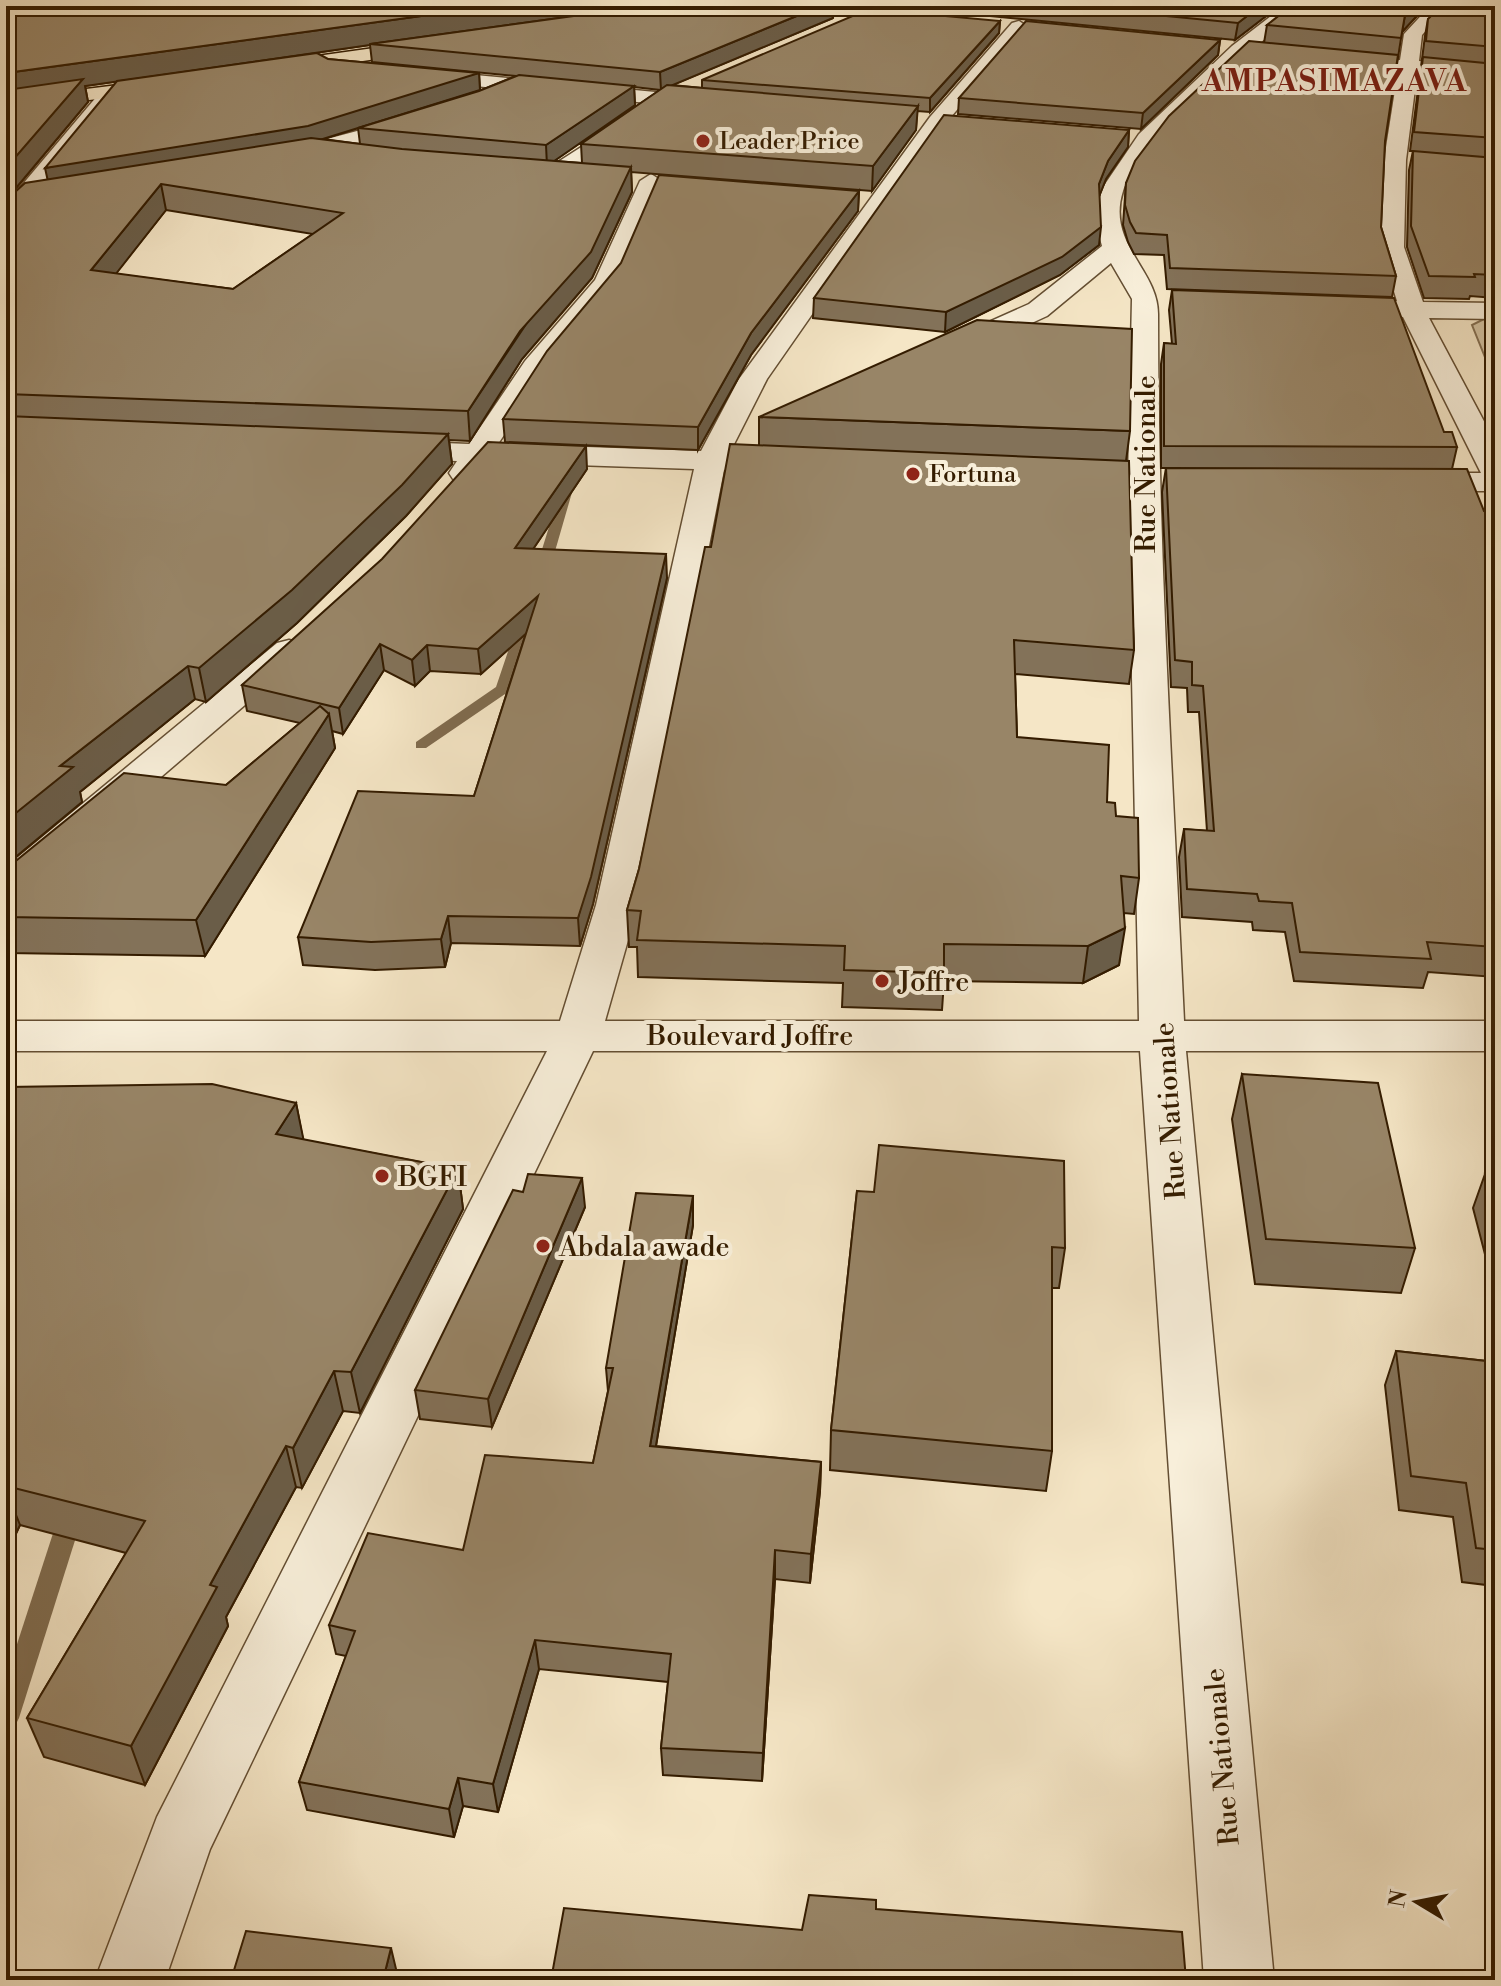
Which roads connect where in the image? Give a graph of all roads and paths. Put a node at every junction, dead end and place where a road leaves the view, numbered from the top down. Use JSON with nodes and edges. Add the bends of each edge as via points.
{"nodes":[{"id":1,"x":802,"y":6,"type":"edge"},
{"id":2,"x":1295,"y":6,"type":"edge"},
{"id":3,"x":1440,"y":6,"type":"edge"},
{"id":4,"x":866,"y":13,"type":"junction"},
{"id":5,"x":942,"y":20,"type":"edge"},
{"id":6,"x":988,"y":24,"type":"edge"},
{"id":7,"x":822,"y":32,"type":"edge"},
{"id":8,"x":444,"y":44,"type":"edge"},
{"id":9,"x":1207,"y":47,"type":"edge"},
{"id":10,"x":1239,"y":50,"type":"junction"},
{"id":11,"x":1270,"y":53,"type":"edge"},
{"id":12,"x":1316,"y":58,"type":"edge"},
{"id":13,"x":321,"y":61,"type":"junction"},
{"id":14,"x":1410,"y":67,"type":"junction"},
{"id":15,"x":261,"y":70,"type":"edge"},
{"id":16,"x":1495,"y":74,"type":"edge"},
{"id":17,"x":707,"y":81,"type":"edge"},
{"id":18,"x":186,"y":82,"type":"edge"},
{"id":19,"x":520,"y":86,"type":"junction"},
{"id":20,"x":110,"y":93,"type":"junction"},
{"id":21,"x":663,"y":99,"type":"junction"},
{"id":22,"x":473,"y":104,"type":"edge"},
{"id":23,"x":724,"y":104,"type":"edge"},
{"id":24,"x":6,"y":105,"type":"edge"},
{"id":25,"x":444,"y":113,"type":"edge"},
{"id":26,"x":906,"y":118,"type":"edge"},
{"id":27,"x":937,"y":121,"type":"junction"},
{"id":28,"x":967,"y":123,"type":"edge"},
{"id":29,"x":1117,"y":136,"type":"edge"},
{"id":30,"x":1147,"y":139,"type":"junction"},
{"id":31,"x":314,"y":152,"type":"junction"},
{"id":32,"x":268,"y":160,"type":"edge"},
{"id":33,"x":359,"y":160,"type":"edge"},
{"id":34,"x":1395,"y":160,"type":"junction"},
{"id":35,"x":1423,"y":163,"type":"edge"},
{"id":36,"x":522,"y":173,"type":"edge"},
{"id":37,"x":552,"y":176,"type":"junction"},
{"id":38,"x":594,"y":178,"type":"edge"},
{"id":39,"x":647,"y":181,"type":"edge"},
{"id":40,"x":54,"y":195,"type":"edge"},
{"id":41,"x":850,"y":199,"type":"edge"},
{"id":42,"x":23,"y":200,"type":"junction"},
{"id":43,"x":881,"y":202,"type":"junction"},
{"id":44,"x":6,"y":219,"type":"edge"},
{"id":45,"x":1115,"y":248,"type":"junction"},
{"id":46,"x":1365,"y":308,"type":"edge"},
{"id":47,"x":1412,"y":309,"type":"junction"},
{"id":48,"x":1495,"y":311,"type":"edge"},
{"id":49,"x":938,"y":355,"type":"edge"},
{"id":50,"x":369,"y":449,"type":"edge"},
{"id":51,"x":763,"y":452,"type":"edge"},
{"id":52,"x":480,"y":454,"type":"junction"},
{"id":53,"x":711,"y":460,"type":"junction"},
{"id":54,"x":1495,"y":471,"type":"edge"},
{"id":55,"x":1383,"y":481,"type":"edge"},
{"id":56,"x":1495,"y":482,"type":"edge"},
{"id":57,"x":445,"y":497,"type":"edge"},
{"id":58,"x":313,"y":630,"type":"edge"},
{"id":59,"x":6,"y":888,"type":"edge"},
{"id":60,"x":578,"y":1035,"type":"junction"},
{"id":61,"x":6,"y":1036,"type":"edge"},
{"id":62,"x":1162,"y":1036,"type":"junction"},
{"id":63,"x":1495,"y":1036,"type":"edge"},
{"id":64,"x":130,"y":1980,"type":"edge"},
{"id":65,"x":1239,"y":1980,"type":"edge"}],
"edges":[{"from":1,"to":4,"type":"street"},
{"from":2,"to":10,"type":"street"},
{"from":3,"to":14,"type":"street","via":[[1413,34]]},
{"from":4,"to":5,"type":"street"},
{"from":4,"to":7,"type":"street"},
{"from":6,"to":27,"type":"street","via":[[1027,28]]},
{"from":8,"to":13,"type":"main road"},
{"from":9,"to":10,"type":"street"},
{"from":10,"to":11,"type":"street"},
{"from":10,"to":30,"type":"street"},
{"from":12,"to":14,"type":"street"},
{"from":13,"to":15,"type":"main road"},
{"from":13,"to":19,"type":"street"},
{"from":14,"to":16,"type":"street"},
{"from":14,"to":34,"type":"street"},
{"from":17,"to":21,"type":"street"},
{"from":18,"to":20,"type":"main road"},
{"from":19,"to":21,"type":"street"},
{"from":19,"to":22,"type":"street"},
{"from":20,"to":24,"type":"main road"},
{"from":20,"to":42,"type":"street"},
{"from":21,"to":23,"type":"street"},
{"from":21,"to":37,"type":"street"},
{"from":25,"to":31,"type":"street"},
{"from":26,"to":27,"type":"street"},
{"from":27,"to":28,"type":"street"},
{"from":27,"to":43,"type":"street"},
{"from":29,"to":30,"type":"street"},
{"from":30,"to":45,"type":"street","via":[[1112,190],[1108,223]]},
{"from":31,"to":32,"type":"street"},
{"from":31,"to":33,"type":"street"},
{"from":34,"to":35,"type":"street"},
{"from":34,"to":47,"type":"street","via":[[1392,247]]},
{"from":36,"to":37,"type":"street"},
{"from":37,"to":38,"type":"street"},
{"from":39,"to":52,"type":"street","via":[[607,282],[535,367]]},
{"from":40,"to":42,"type":"street"},
{"from":41,"to":43,"type":"street"},
{"from":42,"to":44,"type":"street"},
{"from":43,"to":53,"type":"street","via":[[753,379]]},
{"from":45,"to":49,"type":"street","via":[[1038,310]]},
{"from":45,"to":62,"type":"street","name":"Rue Nationale","via":[[1161,300],[1143,480]]},
{"from":46,"to":47,"type":"street"},
{"from":47,"to":48,"type":"street"},
{"from":47,"to":54,"type":"street"},
{"from":50,"to":52,"type":"street"},
{"from":51,"to":53,"type":"street"},
{"from":52,"to":53,"type":"street"},
{"from":52,"to":57,"type":"street"},
{"from":53,"to":60,"type":"street","via":[[617,905]]},
{"from":55,"to":56,"type":"street"},
{"from":58,"to":59,"type":"street"},
{"from":60,"to":61,"type":"street","name":"Boulevard Joffre"},
{"from":60,"to":62,"type":"street","name":"Boulevard Joffre"},
{"from":60,"to":64,"type":"street","via":[[180,1840]]},
{"from":62,"to":63,"type":"street","name":"Boulevard Joffre"},
{"from":62,"to":65,"type":"street","name":"Rue Nationale"}]}
